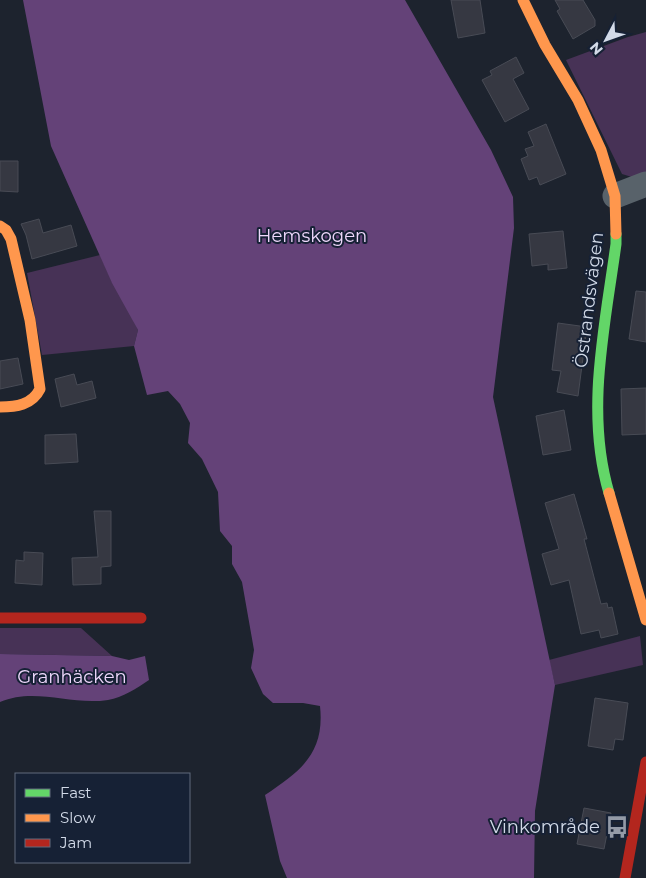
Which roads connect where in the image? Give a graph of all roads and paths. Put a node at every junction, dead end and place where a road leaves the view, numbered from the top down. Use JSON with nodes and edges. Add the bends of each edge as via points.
{"nodes":[{"id":1,"x":522,"y":0,"type":"edge"},
{"id":2,"x":646,"y":184,"type":"edge"},
{"id":3,"x":615,"y":196,"type":"junction"},
{"id":4,"x":0,"y":226,"type":"edge"},
{"id":5,"x":0,"y":407,"type":"edge"},
{"id":6,"x":0,"y":618,"type":"edge"},
{"id":7,"x":141,"y":618,"type":"dead end"},
{"id":8,"x":646,"y":620,"type":"edge"},
{"id":9,"x":646,"y":762,"type":"edge"},
{"id":10,"x":625,"y":878,"type":"edge"}],
"edges":[{"from":1,"to":3,"type":"street","name":"Östrandsvägen","via":[[578,100],[601,150]]},
{"from":2,"to":3,"type":"street"},
{"from":3,"to":8,"type":"street","name":"Östrandsvägen","via":[[616,244],[597,382],[599,452]]},
{"from":4,"to":5,"type":"street","via":[[11,239],[30,320],[40,388],[38,394],[22,406]]},
{"from":6,"to":7,"type":"street"},
{"from":9,"to":10,"type":"street"}]}
